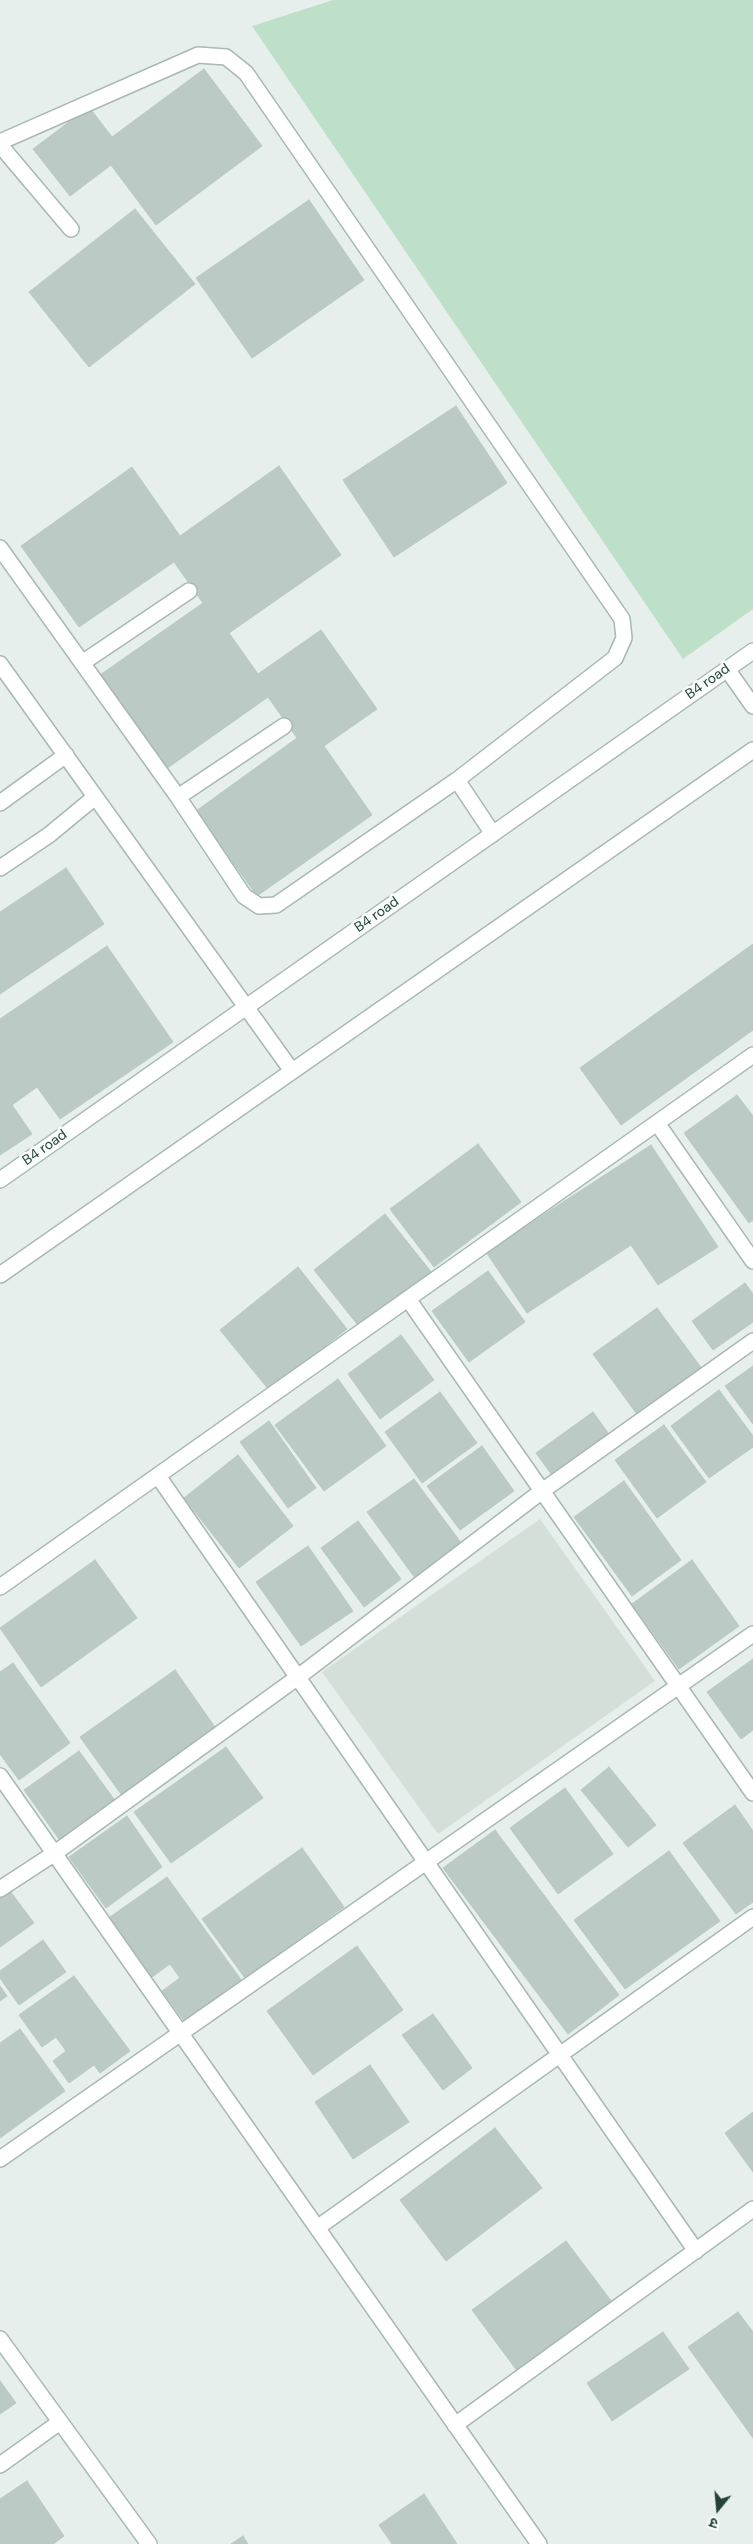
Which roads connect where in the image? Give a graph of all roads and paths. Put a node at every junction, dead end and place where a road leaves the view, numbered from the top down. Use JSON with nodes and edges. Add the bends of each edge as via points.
{"nodes":[{"id":1,"x":0,"y":143,"type":"edge"},
{"id":2,"x":72,"y":230,"type":"dead end"},
{"id":3,"x":0,"y":548,"type":"edge"},
{"id":4,"x":189,"y":591,"type":"dead end"},
{"id":5,"x":753,"y":651,"type":"edge"},
{"id":6,"x":82,"y":663,"type":"junction"},
{"id":7,"x":0,"y":664,"type":"edge"},
{"id":8,"x":727,"y":669,"type":"junction"},
{"id":9,"x":753,"y":706,"type":"edge"},
{"id":10,"x":284,"y":726,"type":"dead end"},
{"id":11,"x":753,"y":750,"type":"edge"},
{"id":12,"x":66,"y":755,"type":"junction"},
{"id":13,"x":457,"y":780,"type":"junction"},
{"id":14,"x":95,"y":797,"type":"junction"},
{"id":15,"x":178,"y":797,"type":"junction"},
{"id":16,"x":0,"y":803,"type":"edge"},
{"id":17,"x":493,"y":834,"type":"junction"},
{"id":18,"x":0,"y":868,"type":"edge"},
{"id":19,"x":246,"y":1007,"type":"junction"},
{"id":20,"x":753,"y":1055,"type":"edge"},
{"id":21,"x":292,"y":1072,"type":"junction"},
{"id":22,"x":657,"y":1123,"type":"junction"},
{"id":23,"x":0,"y":1180,"type":"edge"},
{"id":24,"x":753,"y":1261,"type":"edge"},
{"id":25,"x":0,"y":1275,"type":"edge"},
{"id":26,"x":408,"y":1299,"type":"junction"},
{"id":27,"x":753,"y":1341,"type":"edge"},
{"id":28,"x":158,"y":1476,"type":"junction"},
{"id":29,"x":542,"y":1492,"type":"junction"},
{"id":30,"x":0,"y":1588,"type":"edge"},
{"id":31,"x":753,"y":1634,"type":"edge"},
{"id":32,"x":298,"y":1677,"type":"junction"},
{"id":33,"x":678,"y":1686,"type":"junction"},
{"id":34,"x":0,"y":1776,"type":"edge"},
{"id":35,"x":753,"y":1794,"type":"edge"},
{"id":36,"x":55,"y":1853,"type":"junction"},
{"id":37,"x":426,"y":1862,"type":"junction"},
{"id":38,"x":0,"y":1888,"type":"edge"},
{"id":39,"x":753,"y":1916,"type":"edge"},
{"id":40,"x":179,"y":2033,"type":"junction"},
{"id":41,"x":560,"y":2054,"type":"junction"},
{"id":42,"x":0,"y":2159,"type":"edge"},
{"id":43,"x":753,"y":2209,"type":"edge"},
{"id":44,"x":317,"y":2228,"type":"junction"},
{"id":45,"x":696,"y":2251,"type":"junction"},
{"id":46,"x":0,"y":2339,"type":"edge"},
{"id":47,"x":60,"y":2422,"type":"junction"},
{"id":48,"x":455,"y":2425,"type":"junction"},
{"id":49,"x":0,"y":2465,"type":"edge"},
{"id":50,"x":149,"y":2544,"type":"edge"},
{"id":51,"x":539,"y":2544,"type":"edge"}],
"edges":[{"from":1,"to":2,"type":"street"},
{"from":1,"to":13,"type":"street","via":[[198,56],[226,57],[246,73],[622,619],[624,638],[615,658]]},
{"from":3,"to":6,"type":"street"},
{"from":4,"to":6,"type":"street"},
{"from":5,"to":8,"type":"street","name":"B4 road"},
{"from":6,"to":15,"type":"street"},
{"from":7,"to":12,"type":"street"},
{"from":8,"to":9,"type":"street"},
{"from":8,"to":17,"type":"street","name":"B4 road"},
{"from":10,"to":15,"type":"street"},
{"from":11,"to":21,"type":"street"},
{"from":12,"to":14,"type":"street"},
{"from":12,"to":16,"type":"street"},
{"from":13,"to":15,"type":"street","via":[[276,905],[259,906],[244,896]]},
{"from":13,"to":17,"type":"street"},
{"from":14,"to":18,"type":"street","via":[[49,835]]},
{"from":14,"to":19,"type":"street"},
{"from":17,"to":19,"type":"street","name":"B4 road"},
{"from":19,"to":21,"type":"street"},
{"from":19,"to":23,"type":"street","name":"B4 road"},
{"from":20,"to":22,"type":"street"},
{"from":21,"to":25,"type":"street"},
{"from":22,"to":24,"type":"street"},
{"from":22,"to":26,"type":"street"},
{"from":26,"to":28,"type":"street"},
{"from":26,"to":29,"type":"street"},
{"from":27,"to":29,"type":"street"},
{"from":28,"to":30,"type":"street"},
{"from":28,"to":32,"type":"street"},
{"from":29,"to":32,"type":"street"},
{"from":29,"to":33,"type":"street"},
{"from":31,"to":33,"type":"street"},
{"from":32,"to":36,"type":"street"},
{"from":32,"to":37,"type":"street"},
{"from":33,"to":35,"type":"street"},
{"from":33,"to":37,"type":"street"},
{"from":34,"to":36,"type":"street"},
{"from":36,"to":38,"type":"street"},
{"from":36,"to":40,"type":"street"},
{"from":37,"to":40,"type":"street"},
{"from":37,"to":41,"type":"street"},
{"from":39,"to":41,"type":"street"},
{"from":40,"to":42,"type":"street"},
{"from":40,"to":44,"type":"street"},
{"from":41,"to":44,"type":"street"},
{"from":41,"to":45,"type":"street"},
{"from":43,"to":45,"type":"street"},
{"from":44,"to":48,"type":"street"},
{"from":45,"to":48,"type":"street"},
{"from":46,"to":47,"type":"street"},
{"from":47,"to":49,"type":"street"},
{"from":47,"to":50,"type":"street"},
{"from":48,"to":51,"type":"street"}]}
